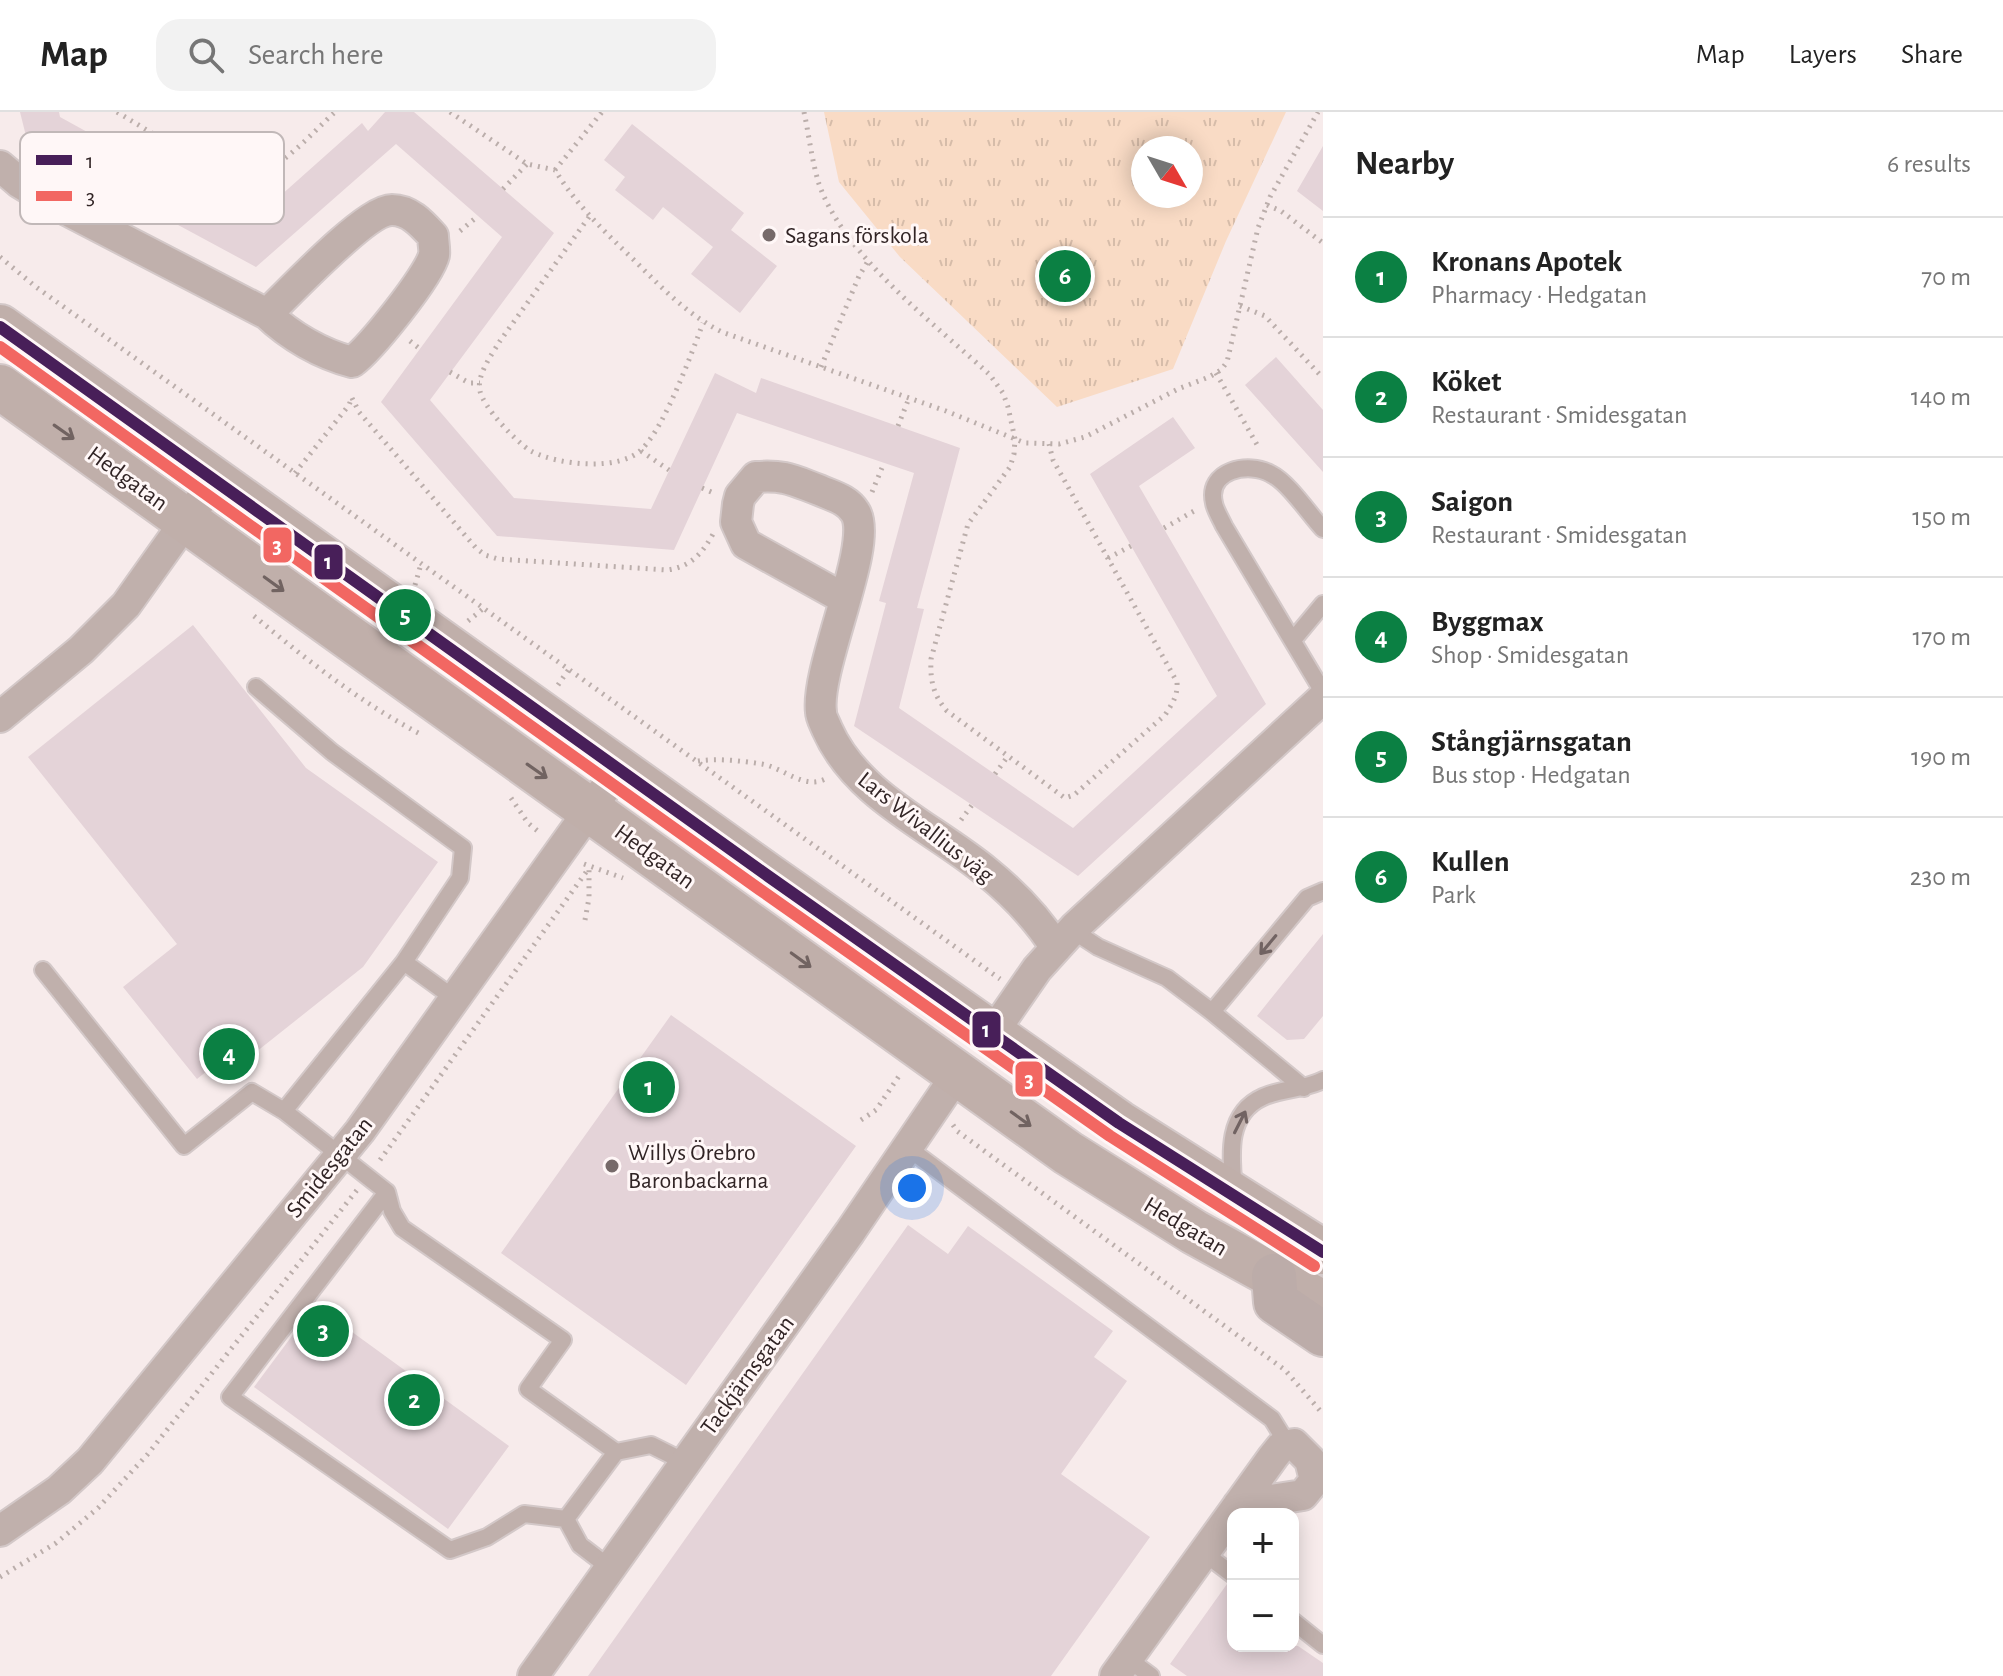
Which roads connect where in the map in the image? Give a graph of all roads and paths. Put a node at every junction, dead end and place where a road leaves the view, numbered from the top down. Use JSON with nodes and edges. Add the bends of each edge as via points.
{"nodes":[{"id":1,"x":117,"y":112,"type":"edge"},
{"id":2,"x":335,"y":112,"type":"edge"},
{"id":3,"x":450,"y":112,"type":"edge"},
{"id":4,"x":602,"y":112,"type":"edge"},
{"id":5,"x":804,"y":112,"type":"edge"},
{"id":6,"x":1318,"y":112,"type":"edge"},
{"id":7,"x":150,"y":132,"type":"edge"},
{"id":8,"x":284,"y":157,"type":"edge"},
{"id":9,"x":527,"y":164,"type":"junction"},
{"id":10,"x":0,"y":166,"type":"edge"},
{"id":11,"x":555,"y":170,"type":"junction"},
{"id":12,"x":20,"y":183,"type":"edge"},
{"id":13,"x":503,"y":189,"type":"dead end"},
{"id":14,"x":1267,"y":205,"type":"junction"},
{"id":15,"x":589,"y":217,"type":"junction"},
{"id":16,"x":93,"y":224,"type":"edge"},
{"id":17,"x":1323,"y":243,"type":"edge"},
{"id":18,"x":0,"y":257,"type":"edge"},
{"id":19,"x":868,"y":261,"type":"junction"},
{"id":20,"x":1240,"y":306,"type":"junction"},
{"id":21,"x":267,"y":314,"type":"junction"},
{"id":22,"x":703,"y":323,"type":"junction"},
{"id":23,"x":0,"y":327,"type":"edge"},
{"id":24,"x":352,"y":362,"type":"junction"},
{"id":25,"x":821,"y":367,"type":"junction"},
{"id":26,"x":450,"y":372,"type":"dead end"},
{"id":27,"x":1216,"y":373,"type":"junction"},
{"id":28,"x":1323,"y":378,"type":"edge"},
{"id":29,"x":480,"y":383,"type":"junction"},
{"id":30,"x":0,"y":387,"type":"edge"},
{"id":31,"x":352,"y":398,"type":"junction"},
{"id":32,"x":909,"y":398,"type":"junction"},
{"id":33,"x":898,"y":426,"type":"dead end"},
{"id":34,"x":1015,"y":439,"type":"junction"},
{"id":35,"x":1049,"y":444,"type":"junction"},
{"id":36,"x":641,"y":451,"type":"junction"},
{"id":37,"x":1257,"y":467,"type":"junction"},
{"id":38,"x":669,"y":470,"type":"dead end"},
{"id":39,"x":295,"y":473,"type":"junction"},
{"id":40,"x":215,"y":480,"type":"junction"},
{"id":41,"x":1213,"y":501,"type":"junction"},
{"id":42,"x":186,"y":521,"type":"junction"},
{"id":43,"x":736,"y":522,"type":"junction"},
{"id":44,"x":1164,"y":528,"type":"dead end"},
{"id":45,"x":1323,"y":529,"type":"edge"},
{"id":46,"x":1131,"y":546,"type":"dead end"},
{"id":47,"x":1108,"y":558,"type":"junction"},
{"id":48,"x":845,"y":599,"type":"junction"},
{"id":49,"x":1323,"y":604,"type":"edge"},
{"id":50,"x":1293,"y":640,"type":"junction"},
{"id":51,"x":256,"y":687,"type":"dead end"},
{"id":52,"x":1323,"y":695,"type":"edge"},
{"id":53,"x":0,"y":717,"type":"edge"},
{"id":54,"x":1008,"y":756,"type":"junction"},
{"id":55,"x":697,"y":761,"type":"junction"},
{"id":56,"x":849,"y":765,"type":"junction"},
{"id":57,"x":619,"y":769,"type":"junction"},
{"id":58,"x":995,"y":774,"type":"dead end"},
{"id":59,"x":591,"y":810,"type":"junction"},
{"id":60,"x":589,"y":868,"type":"dead end"},
{"id":61,"x":1323,"y":891,"type":"edge"},
{"id":62,"x":585,"y":920,"type":"dead end"},
{"id":63,"x":1064,"y":939,"type":"junction"},
{"id":64,"x":404,"y":962,"type":"junction"},
{"id":65,"x":43,"y":970,"type":"dead end"},
{"id":66,"x":1020,"y":994,"type":"junction"},
{"id":67,"x":455,"y":999,"type":"junction"},
{"id":68,"x":1212,"y":1012,"type":"junction"},
{"id":69,"x":992,"y":1034,"type":"junction"},
{"id":70,"x":958,"y":1073,"type":"junction"},
{"id":71,"x":901,"y":1074,"type":"dead end"},
{"id":72,"x":1323,"y":1080,"type":"edge"},
{"id":73,"x":1304,"y":1088,"type":"junction"},
{"id":74,"x":284,"y":1111,"type":"junction"},
{"id":75,"x":861,"y":1120,"type":"dead end"},
{"id":76,"x":957,"y":1131,"type":"dead end"},
{"id":77,"x":908,"y":1148,"type":"junction"},
{"id":78,"x":341,"y":1153,"type":"junction"},
{"id":79,"x":387,"y":1192,"type":"junction"},
{"id":80,"x":1234,"y":1196,"type":"junction"},
{"id":81,"x":1323,"y":1252,"type":"edge"},
{"id":82,"x":1274,"y":1276,"type":"junction"},
{"id":83,"x":1323,"y":1303,"type":"edge"},
{"id":84,"x":1323,"y":1334,"type":"edge"},
{"id":85,"x":1323,"y":1414,"type":"edge"},
{"id":86,"x":1288,"y":1445,"type":"junction"},
{"id":87,"x":616,"y":1452,"type":"junction"},
{"id":88,"x":685,"y":1462,"type":"junction"},
{"id":89,"x":1238,"y":1505,"type":"junction"},
{"id":90,"x":566,"y":1519,"type":"junction"},
{"id":91,"x":0,"y":1531,"type":"edge"},
{"id":92,"x":1204,"y":1553,"type":"junction"},
{"id":93,"x":610,"y":1568,"type":"junction"},
{"id":94,"x":1227,"y":1570,"type":"edge"},
{"id":95,"x":1299,"y":1626,"type":"edge"},
{"id":96,"x":1323,"y":1645,"type":"edge"},
{"id":97,"x":1131,"y":1670,"type":"edge"},
{"id":98,"x":533,"y":1676,"type":"edge"}],
"edges":[{"from":1,"to":7,"type":"path"},
{"from":2,"to":8,"type":"path"},
{"from":3,"to":9,"type":"path"},
{"from":4,"to":11,"type":"path"},
{"from":5,"to":19,"type":"path","via":[[819,185]]},
{"from":6,"to":14,"type":"path"},
{"from":9,"to":11,"type":"path"},
{"from":9,"to":13,"type":"path"},
{"from":10,"to":12,"type":"street"},
{"from":11,"to":15,"type":"path"},
{"from":14,"to":17,"type":"path"},
{"from":14,"to":20,"type":"path"},
{"from":15,"to":22,"type":"path"},
{"from":15,"to":29,"type":"path","via":[[500,341]]},
{"from":16,"to":21,"type":"street"},
{"from":18,"to":39,"type":"path"},
{"from":19,"to":25,"type":"path"},
{"from":19,"to":34,"type":"path","via":[[997,383]]},
{"from":20,"to":27,"type":"path","via":[[1227,362]]},
{"from":20,"to":28,"type":"path","via":[[1265,316]]},
{"from":21,"to":24,"type":"street","via":[[332,357]]},
{"from":21,"to":24,"type":"street","via":[[365,220],[391,210],[417,218],[433,236],[434,257],[365,353]]},
{"from":22,"to":25,"type":"path"},
{"from":22,"to":36,"type":"path","via":[[658,426]]},
{"from":23,"to":40,"type":"main road","name":"Hedgatan"},
{"from":24,"to":31,"type":"path"},
{"from":25,"to":32,"type":"path"},
{"from":26,"to":29,"type":"path"},
{"from":27,"to":35,"type":"path","via":[[1085,437]]},
{"from":27,"to":37,"type":"path","via":[[1259,447]]},
{"from":29,"to":36,"type":"path","via":[[484,401],[532,451],[604,465]]},
{"from":30,"to":42,"type":"main road","name":"Hedgatan","one_way":true},
{"from":31,"to":39,"type":"path"},
{"from":31,"to":43,"type":"path","via":[[485,555],[679,569],[703,551],[714,533]]},
{"from":32,"to":33,"type":"path"},
{"from":32,"to":34,"type":"path"},
{"from":34,"to":35,"type":"path"},
{"from":34,"to":54,"type":"path","via":[[1010,467],[968,524],[930,679],[947,711]]},
{"from":35,"to":47,"type":"path"},
{"from":36,"to":38,"type":"path"},
{"from":37,"to":41,"type":"lane","via":[[1235,468],[1217,483]]},
{"from":37,"to":45,"type":"lane","via":[[1275,476]]},
{"from":39,"to":55,"type":"path"},
{"from":40,"to":42,"type":"street"},
{"from":40,"to":57,"type":"main road","name":"Hedgatan"},
{"from":41,"to":44,"type":"path"},
{"from":41,"to":50,"type":"lane"},
{"from":42,"to":53,"type":"street","via":[[126,605]]},
{"from":42,"to":59,"type":"main road","name":"Hedgatan","one_way":true},
{"from":43,"to":48,"type":"street","via":[[746,544]]},
{"from":43,"to":48,"type":"street","name":"Lars Wivallius väg","via":[[740,496],[756,477],[781,475],[843,500],[856,513],[860,529]]},
{"from":46,"to":47,"type":"path"},
{"from":47,"to":54,"type":"path","via":[[1177,682],[1175,700],[1165,715],[1074,795],[1065,798]]},
{"from":48,"to":56,"type":"street","name":"Lars Wivallius väg","via":[[822,684],[821,713]]},
{"from":49,"to":50,"type":"lane"},
{"from":50,"to":52,"type":"lane"},
{"from":51,"to":64,"type":"lane","via":[[332,752],[463,848],[460,878]]},
{"from":52,"to":63,"type":"street"},
{"from":54,"to":58,"type":"path"},
{"from":55,"to":56,"type":"path","via":[[762,764],[801,781],[820,782]]},
{"from":55,"to":66,"type":"path"},
{"from":56,"to":63,"type":"street","name":"Lars Wivallius väg","via":[[877,793],[986,871],[1043,927]]},
{"from":57,"to":59,"type":"street","name":"Smidesgatan"},
{"from":57,"to":69,"type":"main road","name":"Hedgatan"},
{"from":59,"to":67,"type":"street","name":"Smidesgatan"},
{"from":59,"to":70,"type":"main road","name":"Hedgatan","one_way":true},
{"from":60,"to":62,"type":"path"},
{"from":61,"to":68,"type":"lane","one_way":true,"via":[[1307,898]]},
{"from":63,"to":66,"type":"street"},
{"from":63,"to":68,"type":"lane","via":[[1098,947],[1167,978]]},
{"from":64,"to":67,"type":"lane"},
{"from":64,"to":74,"type":"lane"},
{"from":65,"to":74,"type":"lane","via":[[184,1146],[252,1092]]},
{"from":66,"to":69,"type":"street"},
{"from":67,"to":78,"type":"street","name":"Smidesgatan"},
{"from":68,"to":73,"type":"lane"},
{"from":69,"to":70,"type":"main road"},
{"from":69,"to":80,"type":"main road","name":"Hedgatan"},
{"from":70,"to":77,"type":"street","name":"Tackjärnsgatan"},
{"from":70,"to":82,"type":"main road","name":"Hedgatan","one_way":true,"via":[[1068,1153]]},
{"from":71,"to":75,"type":"path","via":[[876,1110]]},
{"from":72,"to":73,"type":"lane"},
{"from":80,"to":73,"type":"lane","one_way":true,"via":[[1230,1144],[1241,1113],[1261,1097]]},
{"from":74,"to":78,"type":"lane"},
{"from":76,"to":85,"type":"path","via":[[1275,1363]]},
{"from":77,"to":86,"type":"lane","via":[[1272,1419]]},
{"from":77,"to":88,"type":"street","name":"Tackjärnsgatan"},
{"from":78,"to":79,"type":"lane"},
{"from":78,"to":91,"type":"street","name":"Smidesgatan","via":[[90,1461],[49,1498]]},
{"from":79,"to":87,"type":"lane","via":[[402,1228],[563,1340],[528,1389]]},
{"from":79,"to":90,"type":"lane","via":[[230,1397],[450,1550],[487,1537],[524,1514]]},
{"from":80,"to":81,"type":"main road","name":"Hedgatan"},
{"from":82,"to":83,"type":"main road","name":"Hedgatan"},
{"from":82,"to":84,"type":"highway","via":[[1276,1302]]},
{"from":86,"to":89,"type":"street","via":[[1281,1447]]},
{"from":86,"to":89,"type":"street","via":[[1294,1444],[1310,1460],[1315,1480],[1303,1495]]},
{"from":87,"to":88,"type":"lane","via":[[651,1445]]},
{"from":87,"to":90,"type":"lane"},
{"from":88,"to":93,"type":"street","name":"Tackjärnsgatan"},
{"from":89,"to":92,"type":"street"},
{"from":90,"to":93,"type":"lane","via":[[580,1545]]},
{"from":92,"to":94,"type":"lane"},
{"from":92,"to":97,"type":"street"},
{"from":93,"to":98,"type":"street","name":"Tackjärnsgatan"},
{"from":95,"to":96,"type":"lane"}]}
